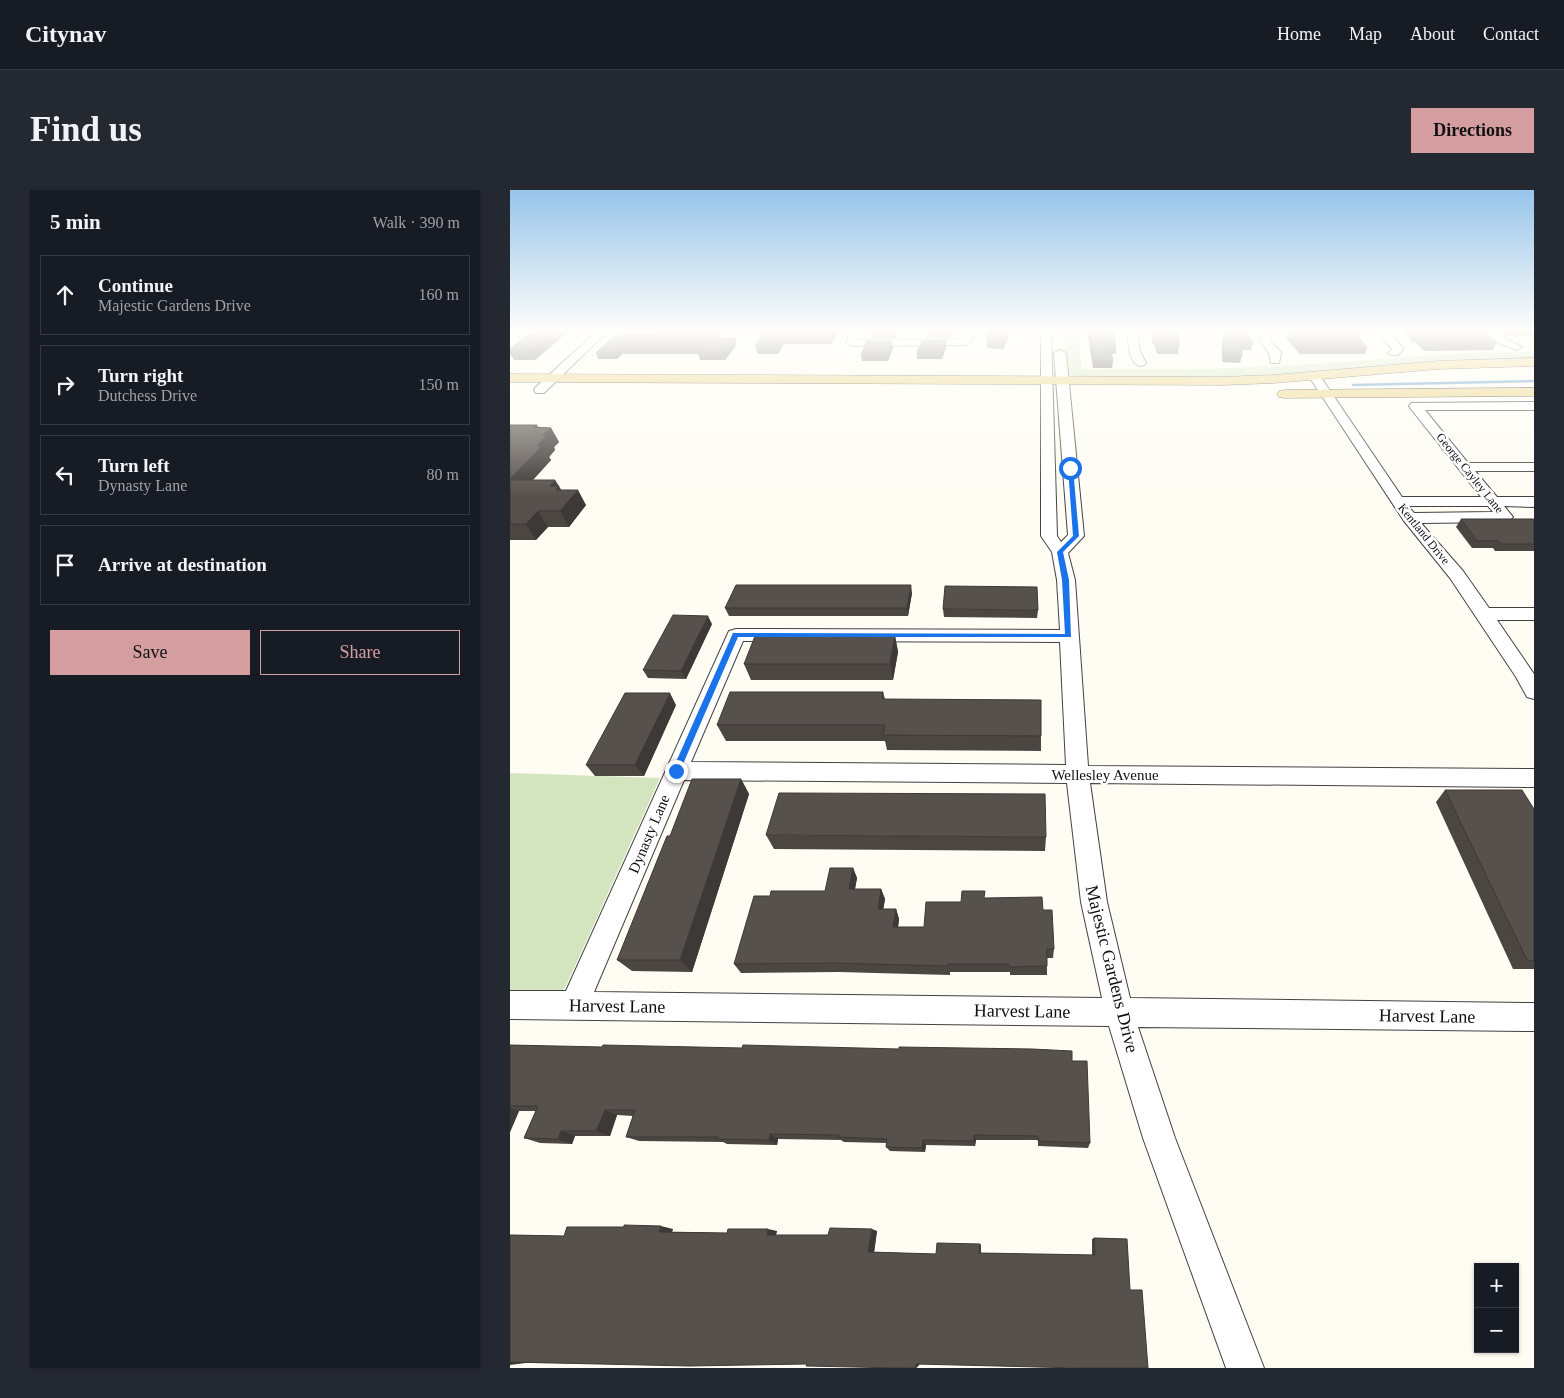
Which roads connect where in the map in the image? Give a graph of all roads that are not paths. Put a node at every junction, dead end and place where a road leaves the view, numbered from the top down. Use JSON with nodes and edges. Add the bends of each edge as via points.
{"nodes":[{"id":1,"x":544,"y":386,"type":"edge"},
{"id":2,"x":842,"y":386,"type":"joint"},
{"id":3,"x":1093,"y":386,"type":"edge"},
{"id":4,"x":1321,"y":386,"type":"edge"},
{"id":5,"x":1046,"y":387,"type":"junction"},
{"id":6,"x":1063,"y":387,"type":"junction"},
{"id":7,"x":510,"y":390,"type":"edge"},
{"id":8,"x":540,"y":390,"type":"junction"},
{"id":9,"x":1534,"y":392,"type":"edge"},
{"id":10,"x":1326,"y":394,"type":"junction"},
{"id":11,"x":1534,"y":406,"type":"edge"},
{"id":12,"x":1465,"y":467,"type":"junction"},
{"id":13,"x":1534,"y":467,"type":"edge"},
{"id":14,"x":1048,"y":468,"type":"junction"},
{"id":15,"x":1070,"y":468,"type":"junction"},
{"id":16,"x":1398,"y":502,"type":"junction"},
{"id":17,"x":1493,"y":502,"type":"junction"},
{"id":18,"x":1534,"y":502,"type":"edge"},
{"id":19,"x":1505,"y":517,"type":"junction"},
{"id":20,"x":1524,"y":517,"type":"edge"},
{"id":21,"x":1409,"y":518,"type":"junction"},
{"id":22,"x":1060,"y":552,"type":"junction"},
{"id":23,"x":1483,"y":614,"type":"junction"},
{"id":24,"x":1534,"y":614,"type":"edge"},
{"id":25,"x":1069,"y":636,"type":"junction"},
{"id":26,"x":1534,"y":692,"type":"edge"},
{"id":27,"x":676,"y":771,"type":"junction"},
{"id":28,"x":1077,"y":775,"type":"junction"},
{"id":29,"x":1534,"y":778,"type":"edge"},
{"id":30,"x":510,"y":1005,"type":"edge"},
{"id":31,"x":574,"y":1006,"type":"junction"},
{"id":32,"x":1120,"y":1012,"type":"junction"},
{"id":33,"x":1534,"y":1017,"type":"edge"},
{"id":34,"x":1245,"y":1368,"type":"edge"}],
"edges":[{"from":1,"to":8,"type":"street"},
{"from":2,"to":5,"type":"main road"},
{"from":2,"to":8,"type":"main road"},
{"from":3,"to":6,"type":"main road"},
{"from":4,"to":10,"type":"street","name":"Kentland Drive"},
{"from":5,"to":6,"type":"main road"},
{"from":5,"to":14,"type":"street","name":"Majestic Gardens Drive"},
{"from":6,"to":10,"type":"main road"},
{"from":6,"to":15,"type":"street"},
{"from":7,"to":8,"type":"main road"},
{"from":9,"to":10,"type":"main road"},
{"from":10,"to":16,"type":"street","name":"Kentland Drive"},
{"from":11,"to":12,"type":"street","name":"George Cayley Lane","via":[[1415,406]]},
{"from":12,"to":13,"type":"street"},
{"from":12,"to":17,"type":"street","name":"George Cayley Lane"},
{"from":14,"to":15,"type":"street"},
{"from":14,"to":22,"type":"street","name":"Majestic Gardens Drive","via":[[1049,536]]},
{"from":15,"to":22,"type":"street","via":[[1076,536]]},
{"from":16,"to":17,"type":"street"},
{"from":16,"to":21,"type":"street","name":"Kentland Drive"},
{"from":17,"to":18,"type":"street"},
{"from":17,"to":19,"type":"street","name":"George Cayley Lane"},
{"from":19,"to":20,"type":"street"},
{"from":19,"to":21,"type":"street"},
{"from":21,"to":23,"type":"street","name":"Kentland Drive","via":[[1455,572]]},
{"from":22,"to":25,"type":"street","name":"Majestic Gardens Drive","via":[[1066,580]]},
{"from":23,"to":24,"type":"street"},
{"from":23,"to":26,"type":"street","name":"Kentland Drive"},
{"from":25,"to":27,"type":"street","name":"Dynasty Lane","via":[[736,634]]},
{"from":25,"to":28,"type":"street","name":"Majestic Gardens Drive"},
{"from":27,"to":28,"type":"street","name":"Wellesley Avenue"},
{"from":27,"to":31,"type":"street","name":"Dynasty Lane"},
{"from":28,"to":29,"type":"street","name":"Wellesley Avenue"},
{"from":28,"to":32,"type":"street","name":"Majestic Gardens Drive","via":[[1094,904]]},
{"from":30,"to":31,"type":"street","name":"Harvest Lane"},
{"from":31,"to":32,"type":"street","name":"Harvest Lane"},
{"from":32,"to":33,"type":"street","name":"Harvest Lane"},
{"from":32,"to":34,"type":"street","name":"Majestic Gardens Drive","via":[[1159,1134]]}]}
